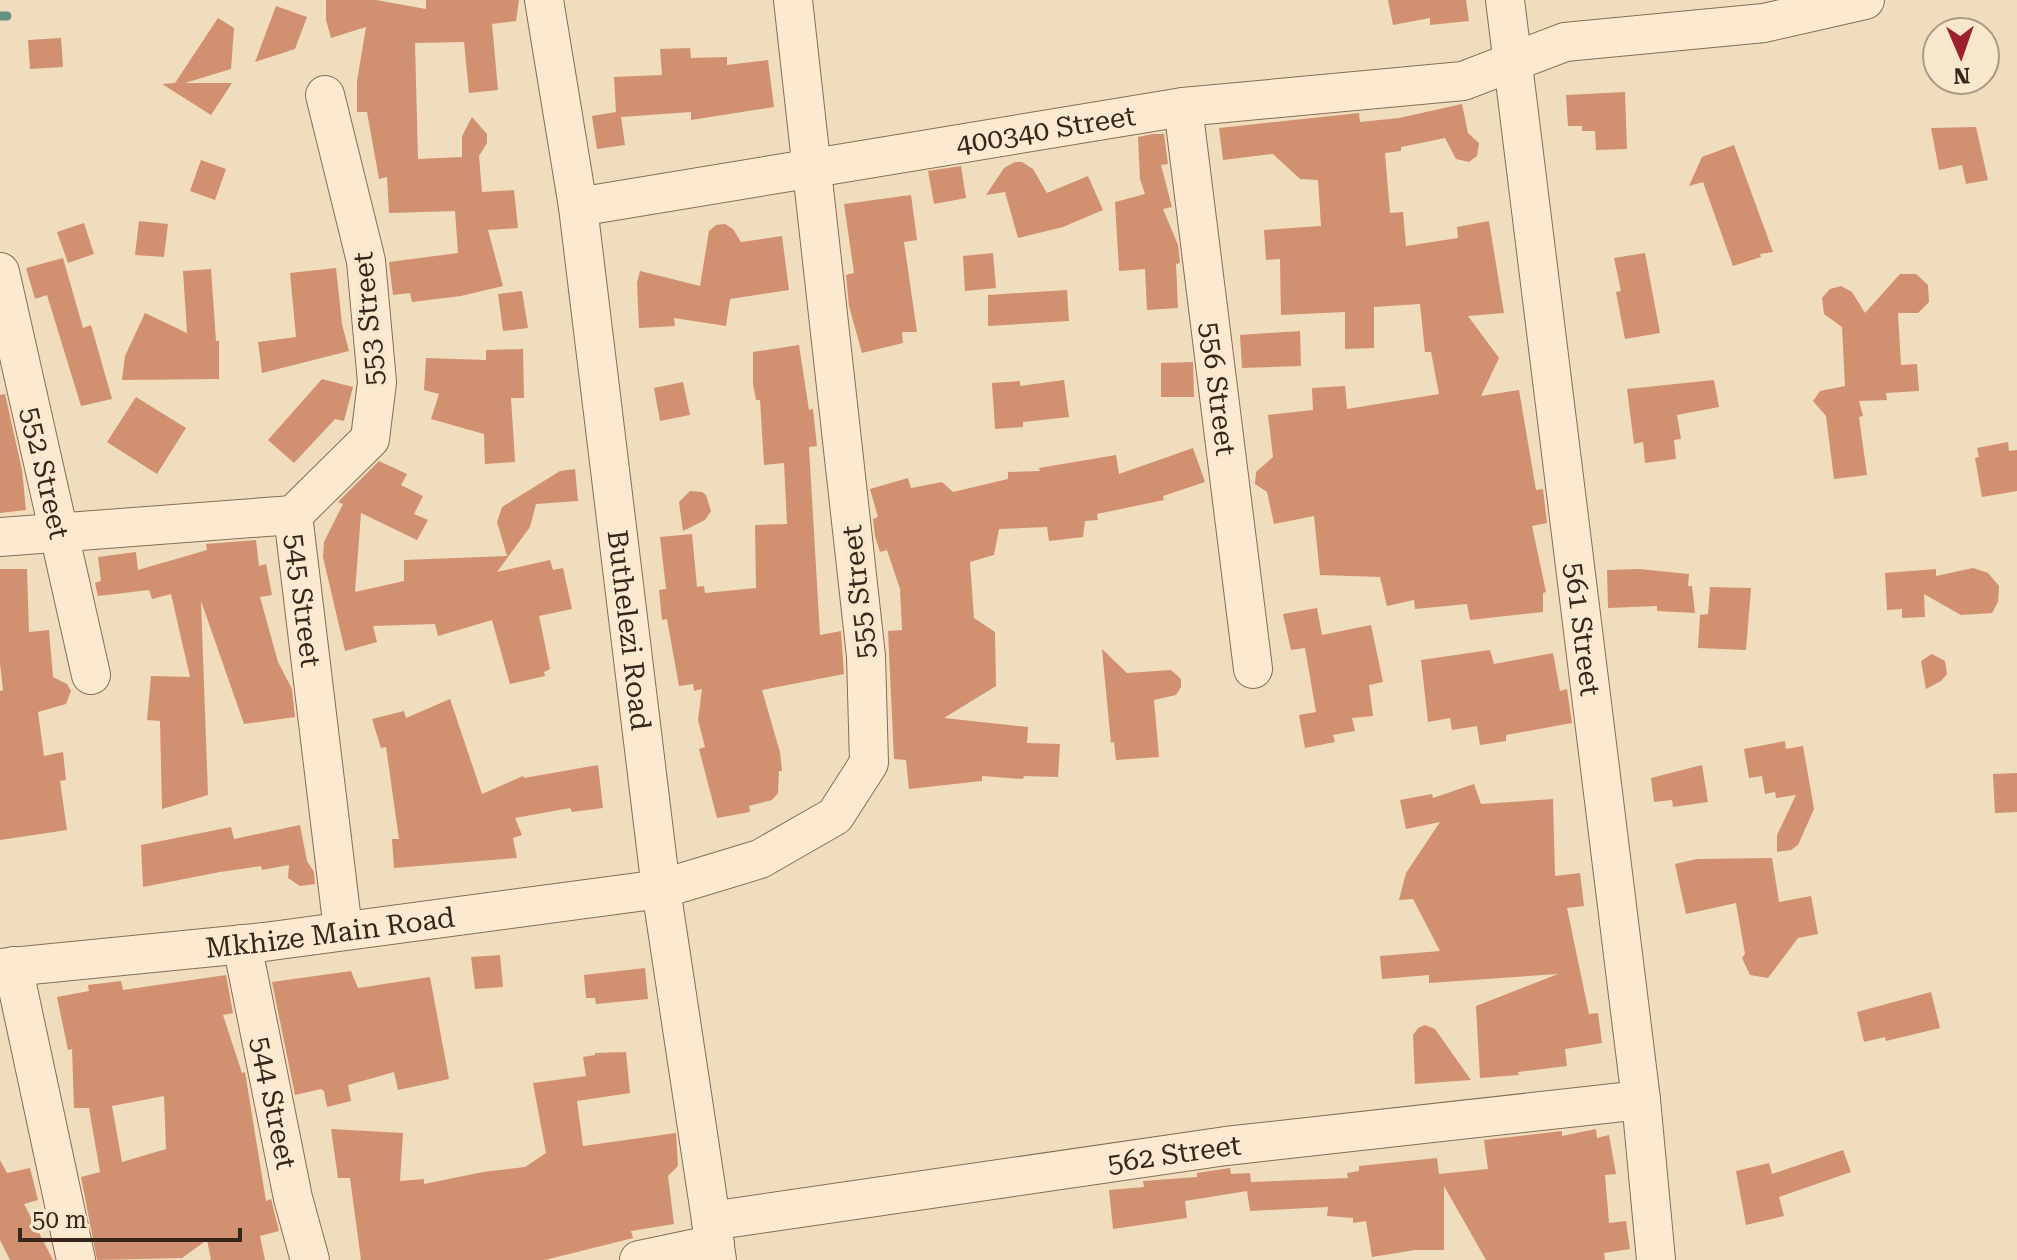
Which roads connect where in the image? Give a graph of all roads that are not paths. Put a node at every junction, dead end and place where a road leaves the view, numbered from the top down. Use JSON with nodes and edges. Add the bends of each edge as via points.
{"nodes":[{"id":1,"x":544,"y":0,"type":"edge"},
{"id":2,"x":793,"y":0,"type":"edge"},
{"id":3,"x":1505,"y":0,"type":"edge"},
{"id":4,"x":1865,"y":0,"type":"edge"},
{"id":5,"x":1513,"y":61,"type":"junction"},
{"id":6,"x":325,"y":95,"type":"dead end"},
{"id":7,"x":1183,"y":107,"type":"junction"},
{"id":8,"x":812,"y":169,"type":"junction"},
{"id":9,"x":578,"y":207,"type":"junction"},
{"id":10,"x":0,"y":272,"type":"edge"},
{"id":11,"x":293,"y":515,"type":"junction"},
{"id":12,"x":59,"y":533,"type":"junction"},
{"id":13,"x":0,"y":537,"type":"edge"},
{"id":14,"x":1253,"y":669,"type":"dead end"},
{"id":15,"x":91,"y":675,"type":"dead end"},
{"id":16,"x":661,"y":889,"type":"junction"},
{"id":17,"x":343,"y":930,"type":"junction"},
{"id":18,"x":242,"y":944,"type":"junction"},
{"id":19,"x":7,"y":967,"type":"edge"},
{"id":20,"x":1641,"y":1100,"type":"junction"},
{"id":21,"x":714,"y":1241,"type":"edge"},
{"id":22,"x":76,"y":1260,"type":"edge"},
{"id":23,"x":310,"y":1260,"type":"edge"},
{"id":24,"x":639,"y":1260,"type":"edge"},
{"id":25,"x":1656,"y":1260,"type":"edge"}],
"edges":[{"from":1,"to":9,"type":"street","name":"Buthelezi Road"},
{"from":2,"to":8,"type":"street","name":"555 Street"},
{"from":3,"to":5,"type":"street","name":"561 Street"},
{"from":4,"to":5,"type":"street","name":"400340 Street","via":[[1764,23],[1565,42]]},
{"from":5,"to":7,"type":"street","name":"400340 Street","via":[[1463,81]]},
{"from":5,"to":20,"type":"street","name":"561 Street"},
{"from":6,"to":11,"type":"street","name":"553 Street","via":[[366,261],[377,382],[370,439]]},
{"from":7,"to":8,"type":"street","name":"400340 Street"},
{"from":7,"to":14,"type":"street","name":"556 Street"},
{"from":8,"to":9,"type":"street","name":"400340 Street"},
{"from":8,"to":16,"type":"street","name":"555 Street","via":[[866,656],[869,763],[835,816],[760,859]]},
{"from":9,"to":16,"type":"street","name":"Buthelezi Road"},
{"from":10,"to":12,"type":"street","name":"552 Street"},
{"from":11,"to":12,"type":"street","name":"545 Street"},
{"from":11,"to":17,"type":"street","name":"545 Street"},
{"from":12,"to":13,"type":"street","name":"545 Street"},
{"from":12,"to":15,"type":"street","name":"552 Street"},
{"from":16,"to":17,"type":"street","name":"Mkhize Main Road"},
{"from":16,"to":21,"type":"street","name":"Buthelezi Road"},
{"from":17,"to":18,"type":"street","name":"Mkhize Main Road"},
{"from":18,"to":19,"type":"street","name":"Mkhize Main Road"},
{"from":18,"to":23,"type":"street","name":"544 Street"},
{"from":19,"to":22,"type":"street"},
{"from":20,"to":21,"type":"street","name":"562 Street","via":[[1226,1146]]},
{"from":20,"to":25,"type":"street","name":"561 Street"},
{"from":21,"to":24,"type":"street","name":"562 Street"}]}
